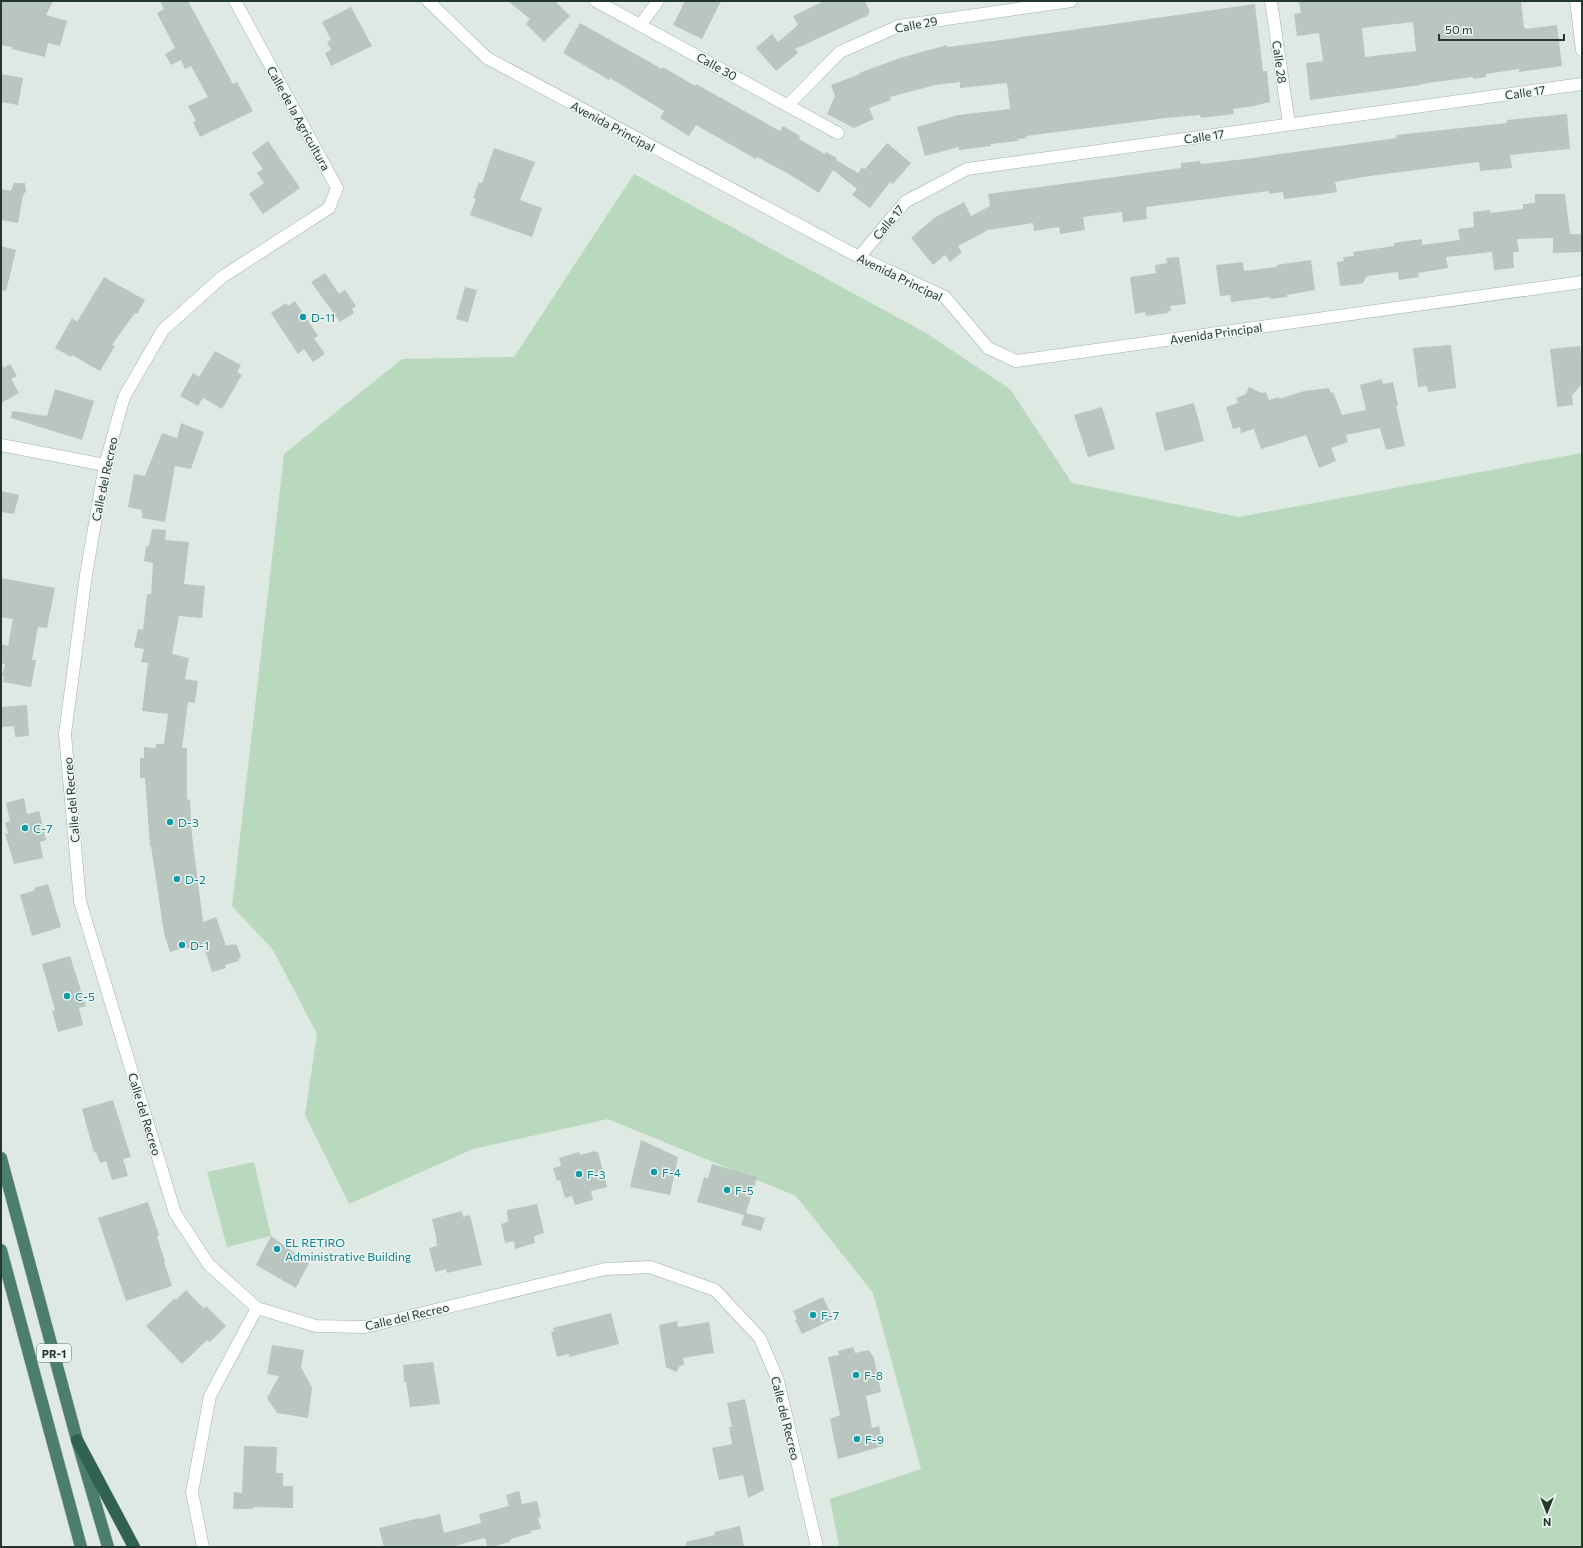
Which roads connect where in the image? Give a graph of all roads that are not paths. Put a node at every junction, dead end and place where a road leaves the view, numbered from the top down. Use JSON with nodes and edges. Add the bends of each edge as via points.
{"nodes":[{"id":1,"x":235,"y":1,"type":"edge"},
{"id":2,"x":428,"y":1,"type":"edge"},
{"id":3,"x":596,"y":1,"type":"edge"},
{"id":4,"x":658,"y":1,"type":"edge"},
{"id":5,"x":1071,"y":1,"type":"edge"},
{"id":6,"x":1271,"y":1,"type":"edge"},
{"id":7,"x":1576,"y":1,"type":"edge"},
{"id":8,"x":640,"y":24,"type":"junction"},
{"id":9,"x":1582,"y":50,"type":"edge"},
{"id":10,"x":1582,"y":84,"type":"edge"},
{"id":11,"x":788,"y":105,"type":"junction"},
{"id":12,"x":1290,"y":124,"type":"junction"},
{"id":13,"x":838,"y":133,"type":"dead end"},
{"id":14,"x":303,"y":225,"type":"joint"},
{"id":15,"x":859,"y":257,"type":"junction"},
{"id":16,"x":1582,"y":282,"type":"edge"},
{"id":17,"x":1,"y":445,"type":"edge"},
{"id":18,"x":105,"y":465,"type":"junction"},
{"id":19,"x":1,"y":1158,"type":"edge"},
{"id":20,"x":1,"y":1250,"type":"edge"},
{"id":21,"x":257,"y":1308,"type":"junction"},
{"id":22,"x":77,"y":1440,"type":"junction"},
{"id":23,"x":81,"y":1547,"type":"edge"},
{"id":24,"x":108,"y":1547,"type":"edge"},
{"id":25,"x":134,"y":1547,"type":"edge"},
{"id":26,"x":203,"y":1547,"type":"edge"},
{"id":27,"x":817,"y":1547,"type":"edge"}],
"edges":[{"from":1,"to":14,"type":"street","name":"Calle de la Agricultura","via":[[337,188],[330,208]]},
{"from":2,"to":15,"type":"street","name":"Avenida Principal","via":[[487,58]]},
{"from":3,"to":8,"type":"street","name":"Calle 30"},
{"from":4,"to":8,"type":"street"},
{"from":5,"to":11,"type":"street","name":"Calle 29","via":[[899,26],[840,52]]},
{"from":6,"to":12,"type":"street","name":"Calle 28"},
{"from":7,"to":9,"type":"street"},
{"from":8,"to":11,"type":"street","name":"Calle 30"},
{"from":10,"to":12,"type":"street","name":"Calle 17"},
{"from":11,"to":13,"type":"street","name":"Calle 30"},
{"from":12,"to":15,"type":"street","name":"Calle 17","via":[[967,169],[905,202]]},
{"from":14,"to":18,"type":"street","name":"Calle del Recreo","via":[[222,278],[163,330],[124,397]]},
{"from":15,"to":16,"type":"street","name":"Avenida Principal","via":[[945,297],[988,348],[1016,360]]},
{"from":17,"to":18,"type":"street"},
{"from":18,"to":21,"type":"street","name":"Calle del Recreo","via":[[86,575],[65,734],[80,901],[175,1213],[209,1266]]},
{"from":19,"to":22,"type":"highway","number":"PR-1"},
{"from":20,"to":23,"type":"highway","number":"PR-1"},
{"from":21,"to":26,"type":"street","via":[[210,1396],[192,1492]]},
{"from":21,"to":27,"type":"street","name":"Calle del Recreo","via":[[316,1326],[364,1327],[605,1269],[650,1267],[715,1290],[760,1338],[778,1380]]},
{"from":22,"to":24,"type":"highway","number":"PR-1"},
{"from":22,"to":25,"type":"highway"}]}
